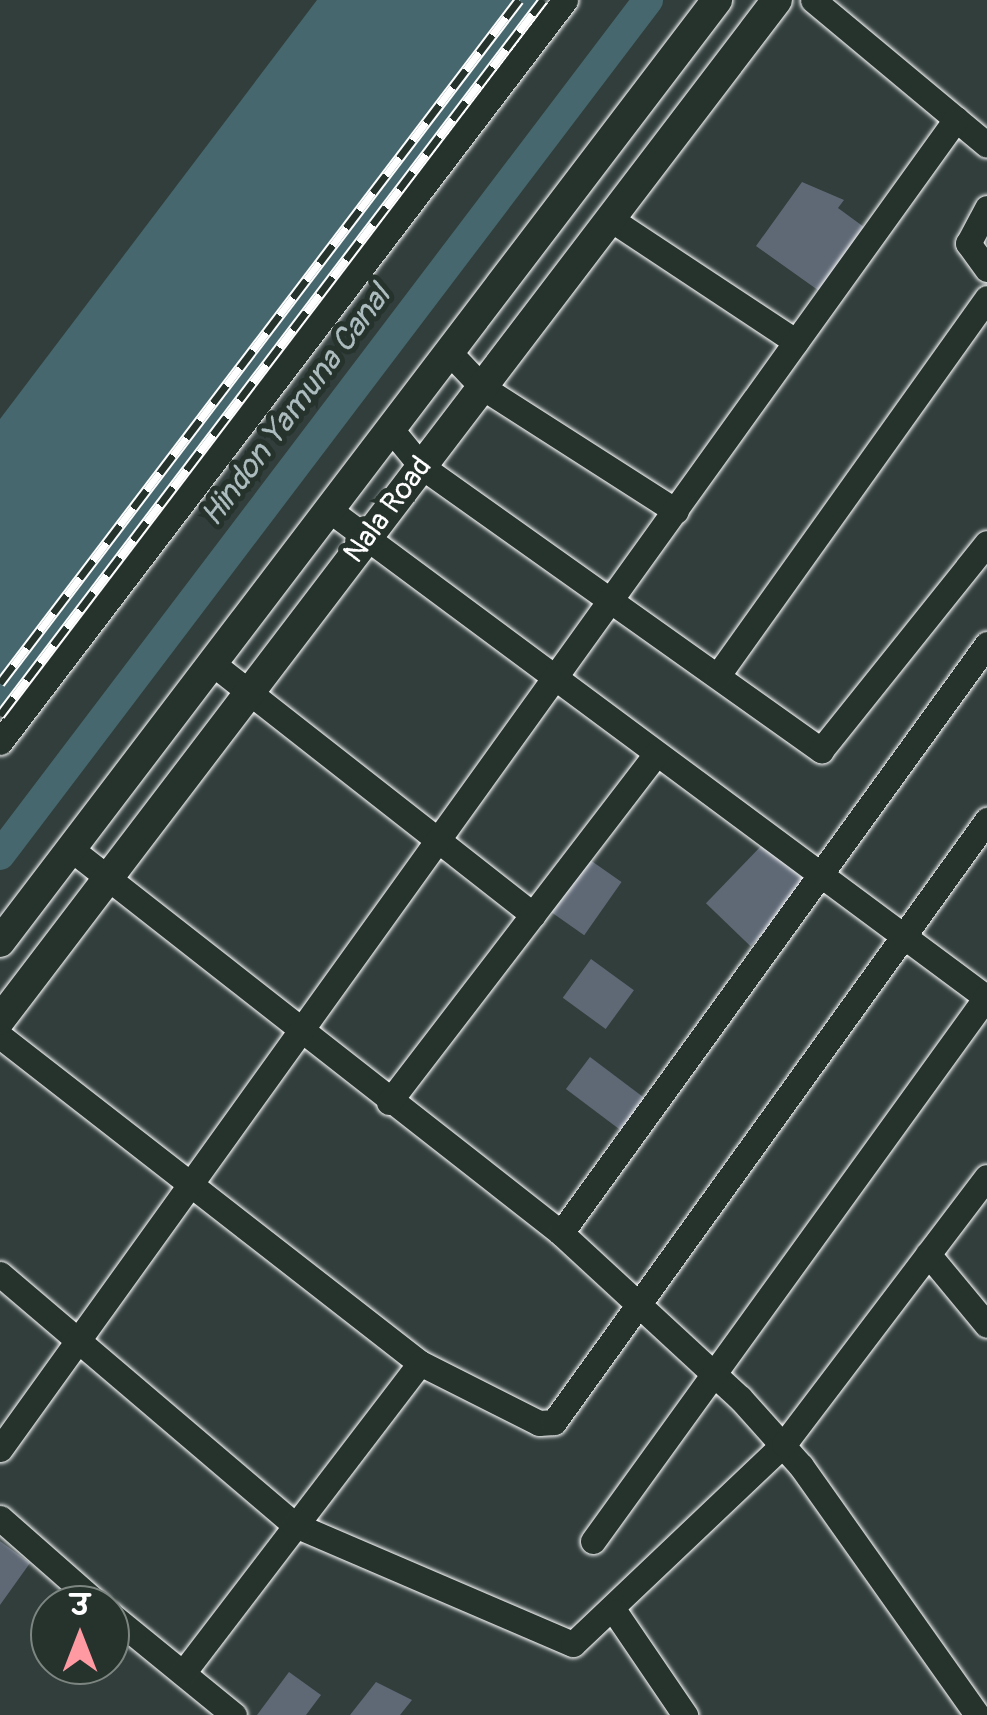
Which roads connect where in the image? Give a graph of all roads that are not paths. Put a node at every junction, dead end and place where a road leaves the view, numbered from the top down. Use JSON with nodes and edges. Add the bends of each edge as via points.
{"nodes":[{"id":1,"x":565,"y":0,"type":"edge"},
{"id":2,"x":717,"y":0,"type":"edge"},
{"id":3,"x":777,"y":0,"type":"edge"},
{"id":4,"x":813,"y":0,"type":"edge"},
{"id":5,"x":956,"y":119,"type":"junction"},
{"id":6,"x":987,"y":145,"type":"edge"},
{"id":7,"x":987,"y":208,"type":"edge"},
{"id":8,"x":609,"y":218,"type":"junction"},
{"id":9,"x":987,"y":270,"type":"edge"},
{"id":10,"x":987,"y":298,"type":"edge"},
{"id":11,"x":796,"y":342,"type":"junction"},
{"id":12,"x":448,"y":351,"type":"junction"},
{"id":13,"x":482,"y":388,"type":"junction"},
{"id":14,"x":390,"y":428,"type":"junction"},
{"id":15,"x":421,"y":466,"type":"junction"},
{"id":16,"x":328,"y":509,"type":"junction"},
{"id":17,"x":676,"y":511,"type":"junction"},
{"id":18,"x":366,"y":540,"type":"junction"},
{"id":19,"x":987,"y":543,"type":"edge"},
{"id":20,"x":609,"y":594,"type":"junction"},
{"id":21,"x":987,"y":644,"type":"edge"},
{"id":22,"x":212,"y":663,"type":"junction"},
{"id":23,"x":556,"y":673,"type":"junction"},
{"id":24,"x":718,"y":674,"type":"junction"},
{"id":25,"x":248,"y":694,"type":"junction"},
{"id":26,"x":0,"y":742,"type":"edge"},
{"id":27,"x":656,"y":754,"type":"junction"},
{"id":28,"x":987,"y":820,"type":"edge"},
{"id":29,"x":434,"y":838,"type":"junction"},
{"id":30,"x":71,"y":849,"type":"junction"},
{"id":31,"x":821,"y":872,"type":"junction"},
{"id":32,"x":108,"y":878,"type":"junction"},
{"id":33,"x":532,"y":916,"type":"junction"},
{"id":34,"x":904,"y":935,"type":"junction"},
{"id":35,"x":0,"y":942,"type":"edge"},
{"id":36,"x":987,"y":997,"type":"edge"},
{"id":37,"x":0,"y":1020,"type":"edge"},
{"id":38,"x":300,"y":1032,"type":"junction"},
{"id":39,"x":0,"y":1036,"type":"edge"},
{"id":40,"x":389,"y":1102,"type":"junction"},
{"id":41,"x":987,"y":1176,"type":"edge"},
{"id":42,"x":191,"y":1188,"type":"junction"},
{"id":43,"x":561,"y":1233,"type":"junction"},
{"id":44,"x":928,"y":1254,"type":"junction"},
{"id":45,"x":0,"y":1274,"type":"edge"},
{"id":46,"x":635,"y":1303,"type":"junction"},
{"id":47,"x":987,"y":1325,"type":"edge"},
{"id":48,"x":80,"y":1334,"type":"junction"},
{"id":49,"x":420,"y":1363,"type":"junction"},
{"id":50,"x":714,"y":1374,"type":"junction"},
{"id":51,"x":784,"y":1444,"type":"junction"},
{"id":52,"x":0,"y":1450,"type":"edge"},
{"id":53,"x":0,"y":1518,"type":"edge"},
{"id":54,"x":296,"y":1525,"type":"junction"},
{"id":55,"x":593,"y":1541,"type":"dead end"},
{"id":56,"x":76,"y":1585,"type":"edge"},
{"id":57,"x":615,"y":1612,"type":"junction"},
{"id":58,"x":130,"y":1630,"type":"edge"},
{"id":59,"x":183,"y":1672,"type":"junction"},
{"id":60,"x":234,"y":1715,"type":"edge"},
{"id":61,"x":685,"y":1715,"type":"edge"},
{"id":62,"x":977,"y":1715,"type":"edge"}],
"edges":[{"from":1,"to":26,"type":"street"},
{"from":2,"to":12,"type":"street","name":"Nala Road"},
{"from":3,"to":8,"type":"street","name":"Nala Road"},
{"from":4,"to":5,"type":"street"},
{"from":5,"to":6,"type":"street"},
{"from":5,"to":11,"type":"street"},
{"from":7,"to":9,"type":"street","via":[[968,243]]},
{"from":8,"to":11,"type":"street"},
{"from":8,"to":13,"type":"street","name":"Nala Road"},
{"from":10,"to":24,"type":"street"},
{"from":11,"to":17,"type":"street"},
{"from":12,"to":13,"type":"street"},
{"from":12,"to":14,"type":"street","name":"Nala Road"},
{"from":13,"to":15,"type":"street","name":"Nala Road"},
{"from":13,"to":17,"type":"street"},
{"from":14,"to":15,"type":"street"},
{"from":14,"to":16,"type":"street","name":"Nala Road"},
{"from":15,"to":18,"type":"street","name":"Nala Road"},
{"from":15,"to":20,"type":"street"},
{"from":16,"to":18,"type":"street"},
{"from":16,"to":22,"type":"street","name":"Nala Road"},
{"from":17,"to":20,"type":"street"},
{"from":18,"to":23,"type":"street"},
{"from":18,"to":25,"type":"street","name":"Nala Road"},
{"from":19,"to":24,"type":"street","via":[[820,750]]},
{"from":20,"to":23,"type":"street"},
{"from":20,"to":24,"type":"street"},
{"from":21,"to":31,"type":"street"},
{"from":22,"to":25,"type":"street"},
{"from":22,"to":30,"type":"street","name":"Nala Road"},
{"from":23,"to":27,"type":"street"},
{"from":23,"to":29,"type":"street"},
{"from":25,"to":29,"type":"street"},
{"from":25,"to":32,"type":"street","name":"Nala Road"},
{"from":27,"to":31,"type":"street"},
{"from":27,"to":33,"type":"street"},
{"from":28,"to":34,"type":"street"},
{"from":29,"to":33,"type":"street"},
{"from":29,"to":38,"type":"street"},
{"from":30,"to":32,"type":"street"},
{"from":30,"to":35,"type":"street","name":"Nala Road"},
{"from":31,"to":34,"type":"street"},
{"from":31,"to":43,"type":"street"},
{"from":32,"to":37,"type":"street","name":"Nala Road"},
{"from":32,"to":38,"type":"street"},
{"from":33,"to":40,"type":"street"},
{"from":34,"to":36,"type":"street"},
{"from":34,"to":46,"type":"street"},
{"from":36,"to":50,"type":"street"},
{"from":38,"to":40,"type":"street"},
{"from":38,"to":42,"type":"street"},
{"from":39,"to":42,"type":"street"},
{"from":40,"to":43,"type":"street"},
{"from":41,"to":44,"type":"street"},
{"from":42,"to":48,"type":"street"},
{"from":42,"to":49,"type":"street"},
{"from":43,"to":46,"type":"street"},
{"from":44,"to":47,"type":"street"},
{"from":44,"to":51,"type":"street"},
{"from":45,"to":48,"type":"street"},
{"from":46,"to":49,"type":"street","via":[[550,1424]]},
{"from":46,"to":50,"type":"street"},
{"from":48,"to":52,"type":"street"},
{"from":48,"to":54,"type":"street"},
{"from":49,"to":54,"type":"street"},
{"from":50,"to":51,"type":"street"},
{"from":50,"to":55,"type":"street"},
{"from":51,"to":57,"type":"street"},
{"from":51,"to":62,"type":"street"},
{"from":53,"to":56,"type":"street"},
{"from":54,"to":57,"type":"street","via":[[565,1644],[591,1636]]},
{"from":54,"to":59,"type":"street"},
{"from":57,"to":61,"type":"street"},
{"from":58,"to":59,"type":"street"},
{"from":59,"to":60,"type":"street"}]}
